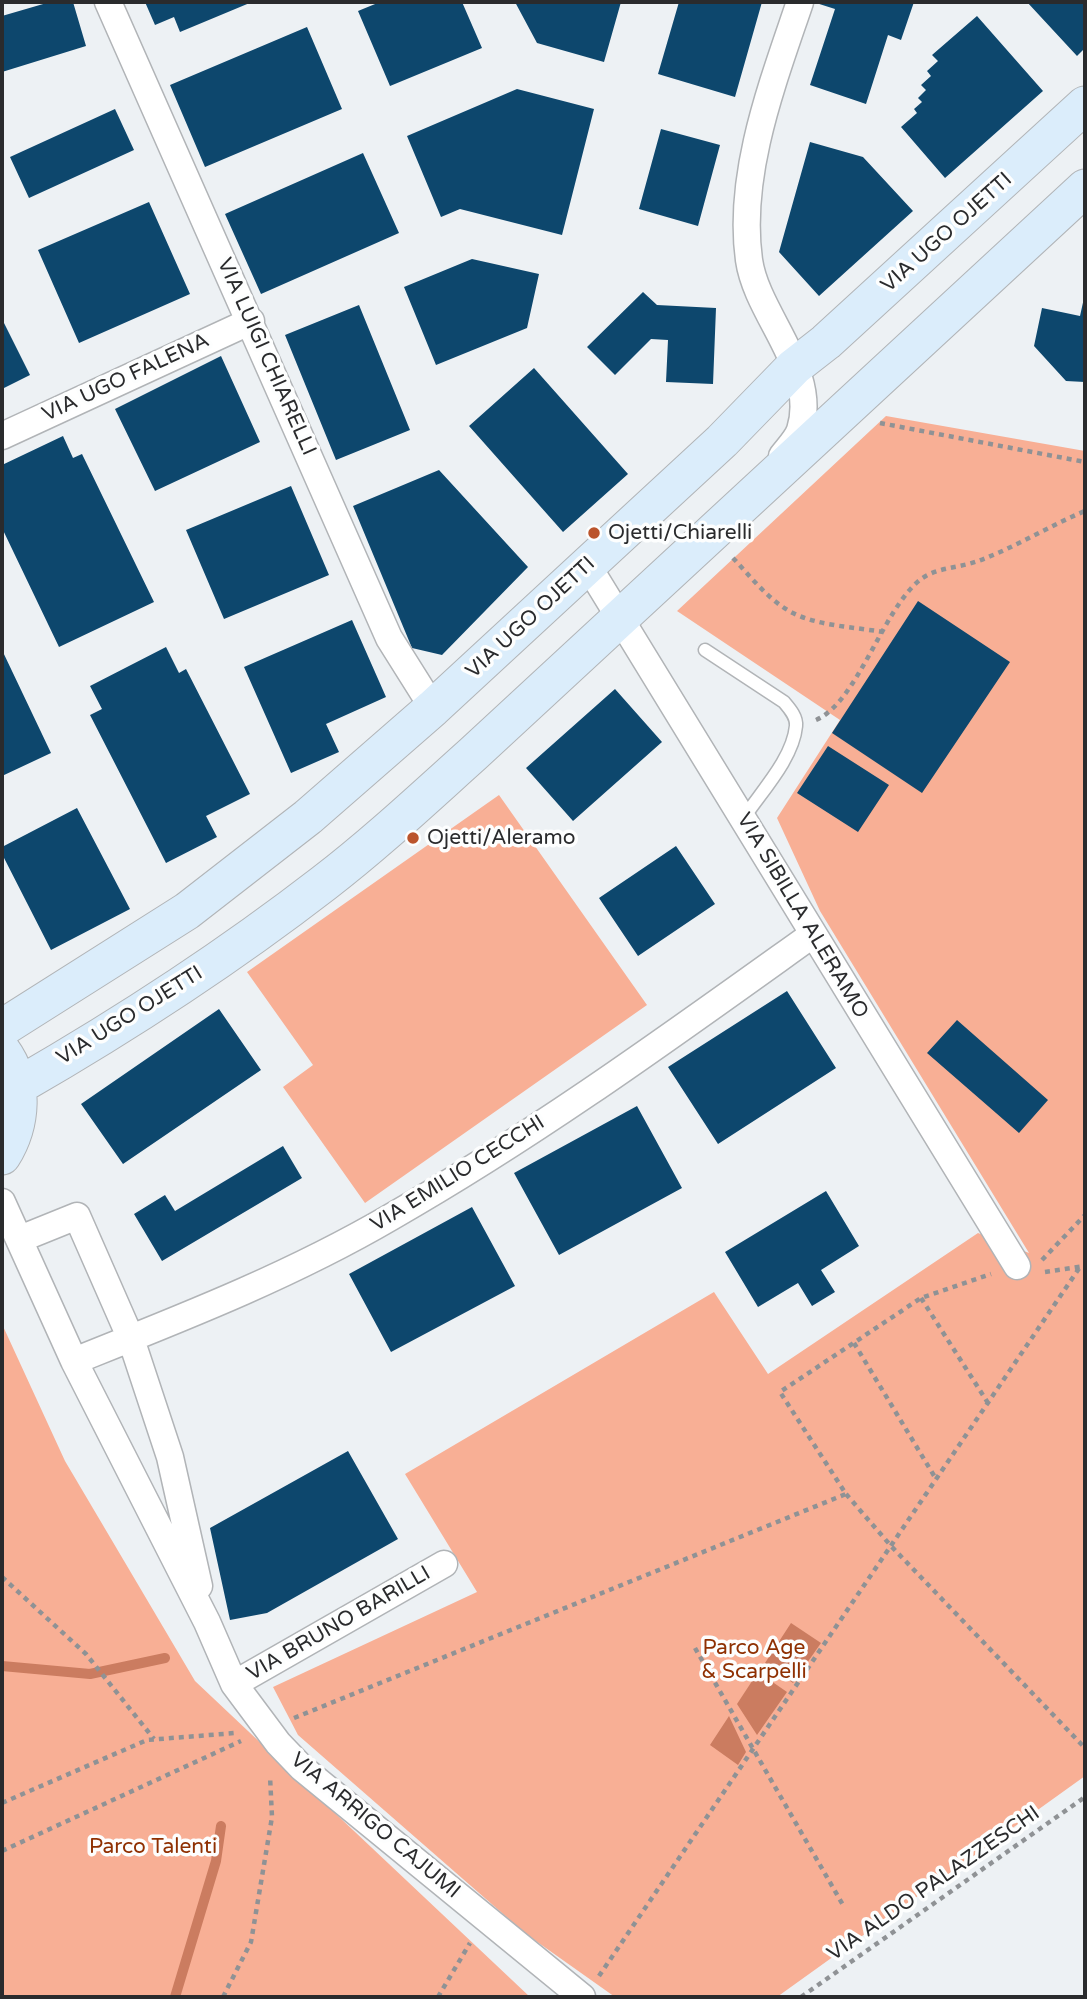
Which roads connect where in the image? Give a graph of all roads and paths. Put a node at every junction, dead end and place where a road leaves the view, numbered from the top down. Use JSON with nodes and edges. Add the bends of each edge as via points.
{"nodes":[{"id":1,"x":108,"y":2,"type":"edge"},
{"id":2,"x":800,"y":2,"type":"edge"},
{"id":3,"x":1085,"y":105,"type":"edge"},
{"id":4,"x":1085,"y":188,"type":"edge"},
{"id":5,"x":251,"y":321,"type":"junction"},
{"id":6,"x":794,"y":367,"type":"junction"},
{"id":7,"x":838,"y":415,"type":"junction"},
{"id":8,"x":2,"y":436,"type":"edge"},
{"id":9,"x":1085,"y":461,"type":"edge"},
{"id":10,"x":766,"y":481,"type":"junction"},
{"id":11,"x":1085,"y":512,"type":"edge"},
{"id":12,"x":710,"y":534,"type":"junction"},
{"id":13,"x":587,"y":566,"type":"junction"},
{"id":14,"x":621,"y":617,"type":"junction"},
{"id":15,"x":883,"y":632,"type":"junction"},
{"id":16,"x":705,"y":650,"type":"dead end"},
{"id":17,"x":433,"y":708,"type":"junction"},
{"id":18,"x":797,"y":724,"type":"junction"},
{"id":19,"x":743,"y":819,"type":"junction"},
{"id":20,"x":813,"y":935,"type":"junction"},
{"id":21,"x":2,"y":1028,"type":"edge"},
{"id":22,"x":2,"y":1051,"type":"edge"},
{"id":23,"x":18,"y":1086,"type":"junction"},
{"id":24,"x":2,"y":1156,"type":"edge"},
{"id":25,"x":2,"y":1202,"type":"edge"},
{"id":26,"x":1085,"y":1215,"type":"edge"},
{"id":27,"x":20,"y":1239,"type":"junction"},
{"id":28,"x":1017,"y":1266,"type":"junction"},
{"id":29,"x":1083,"y":1267,"type":"edge"},
{"id":30,"x":921,"y":1298,"type":"junction"},
{"id":31,"x":131,"y":1339,"type":"junction"},
{"id":32,"x":854,"y":1343,"type":"junction"},
{"id":33,"x":74,"y":1361,"type":"junction"},
{"id":34,"x":988,"y":1403,"type":"junction"},
{"id":35,"x":936,"y":1479,"type":"junction"},
{"id":36,"x":846,"y":1494,"type":"junction"},
{"id":37,"x":891,"y":1546,"type":"junction"},
{"id":38,"x":444,"y":1564,"type":"dead end"},
{"id":39,"x":2,"y":1577,"type":"edge"},
{"id":40,"x":207,"y":1622,"type":"junction"},
{"id":41,"x":695,"y":1648,"type":"dead end"},
{"id":42,"x":234,"y":1684,"type":"junction"},
{"id":43,"x":267,"y":1730,"type":"junction"},
{"id":44,"x":154,"y":1740,"type":"junction"},
{"id":45,"x":1085,"y":1748,"type":"edge"},
{"id":46,"x":753,"y":1750,"type":"junction"},
{"id":47,"x":1085,"y":1797,"type":"edge"},
{"id":48,"x":2,"y":1803,"type":"edge"},
{"id":49,"x":2,"y":1851,"type":"edge"},
{"id":50,"x":843,"y":1905,"type":"dead end"},
{"id":51,"x":470,"y":1943,"type":"dead end"},
{"id":52,"x":588,"y":1991,"type":"edge"},
{"id":53,"x":223,"y":1997,"type":"edge"},
{"id":54,"x":438,"y":1997,"type":"edge"},
{"id":55,"x":801,"y":1997,"type":"edge"}],
"edges":[{"from":1,"to":5,"type":"street","name":"VIA LUIGI CHIARELLI"},
{"from":2,"to":6,"type":"street","via":[[757,140],[748,233],[754,283]]},
{"from":3,"to":6,"type":"main road","name":"VIA UGO OJETTI"},
{"from":4,"to":7,"type":"main road","name":"VIA UGO OJETTI"},
{"from":5,"to":8,"type":"street","name":"VIA UGO FALENA"},
{"from":5,"to":17,"type":"street","name":"VIA LUIGI CHIARELLI","via":[[389,638]]},
{"from":6,"to":10,"type":"street","via":[[803,398],[800,430]]},
{"from":6,"to":13,"type":"main road","name":"VIA UGO OJETTI"},
{"from":7,"to":9,"type":"path"},
{"from":7,"to":10,"type":"main road","name":"VIA UGO OJETTI"},
{"from":10,"to":12,"type":"main road","name":"VIA UGO OJETTI"},
{"from":11,"to":15,"type":"path","via":[[978,561],[921,580]]},
{"from":12,"to":14,"type":"main road","name":"VIA UGO OJETTI"},
{"from":12,"to":15,"type":"path","via":[[771,598],[792,613]]},
{"from":13,"to":14,"type":"street","name":"VIA SIBILLA ALERAMO"},
{"from":13,"to":17,"type":"main road","name":"VIA UGO OJETTI"},
{"from":14,"to":19,"type":"street","name":"VIA SIBILLA ALERAMO"},
{"from":14,"to":23,"type":"main road","name":"VIA UGO OJETTI","via":[[324,883],[168,994]]},
{"from":15,"to":18,"type":"path","via":[[838,702],[819,720]]},
{"from":16,"to":18,"type":"lane","via":[[784,702]]},
{"from":17,"to":21,"type":"main road","name":"VIA UGO OJETTI","via":[[308,817],[187,911]]},
{"from":18,"to":19,"type":"lane","via":[[785,755]]},
{"from":19,"to":20,"type":"street","name":"VIA SIBILLA ALERAMO"},
{"from":20,"to":28,"type":"street","name":"VIA SIBILLA ALERAMO"},
{"from":20,"to":31,"type":"street","name":"VIA EMILIO CECCHI","via":[[618,1074],[391,1218],[265,1283]]},
{"from":22,"to":23,"type":"main road"},
{"from":23,"to":24,"type":"main road","via":[[14,1132]]},
{"from":25,"to":27,"type":"street","name":"VIA ARRIGO CAJUMI"},
{"from":26,"to":28,"type":"path","via":[[1039,1264]]},
{"from":27,"to":31,"type":"street","name":"VIA ARRIGO CAJUMI","via":[[77,1216]]},
{"from":27,"to":33,"type":"street","name":"VIA ARRIGO CAJUMI"},
{"from":28,"to":29,"type":"path","via":[[1030,1275]]},
{"from":28,"to":30,"type":"path"},
{"from":29,"to":34,"type":"path"},
{"from":30,"to":32,"type":"path"},
{"from":30,"to":34,"type":"path"},
{"from":31,"to":33,"type":"street","name":"VIA EMILIO CECCHI"},
{"from":31,"to":40,"type":"street","name":"VIA ARRIGO CAJUMI","via":[[170,1457]]},
{"from":32,"to":35,"type":"path"},
{"from":32,"to":36,"type":"path","via":[[780,1392]]},
{"from":33,"to":40,"type":"street","name":"VIA ARRIGO CAJUMI"},
{"from":34,"to":35,"type":"path"},
{"from":35,"to":37,"type":"path"},
{"from":36,"to":37,"type":"path"},
{"from":36,"to":43,"type":"path"},
{"from":37,"to":45,"type":"path"},
{"from":37,"to":46,"type":"path"},
{"from":38,"to":42,"type":"street","name":"VIA BRUNO BARILLI"},
{"from":39,"to":44,"type":"path","via":[[86,1654]]},
{"from":40,"to":42,"type":"street","name":"VIA ARRIGO CAJUMI"},
{"from":41,"to":46,"type":"path"},
{"from":42,"to":43,"type":"street","name":"VIA ARRIGO CAJUMI"},
{"from":43,"to":44,"type":"path"},
{"from":43,"to":49,"type":"path"},
{"from":43,"to":52,"type":"street","name":"VIA ARRIGO CAJUMI","via":[[302,1768]]},
{"from":43,"to":53,"type":"path","via":[[272,1817],[251,1942]]},
{"from":44,"to":48,"type":"path"},
{"from":46,"to":50,"type":"path"},
{"from":46,"to":52,"type":"path"},
{"from":47,"to":55,"type":"path","name":"VIA ALDO PALAZZESCHI"},
{"from":51,"to":54,"type":"path"}]}
